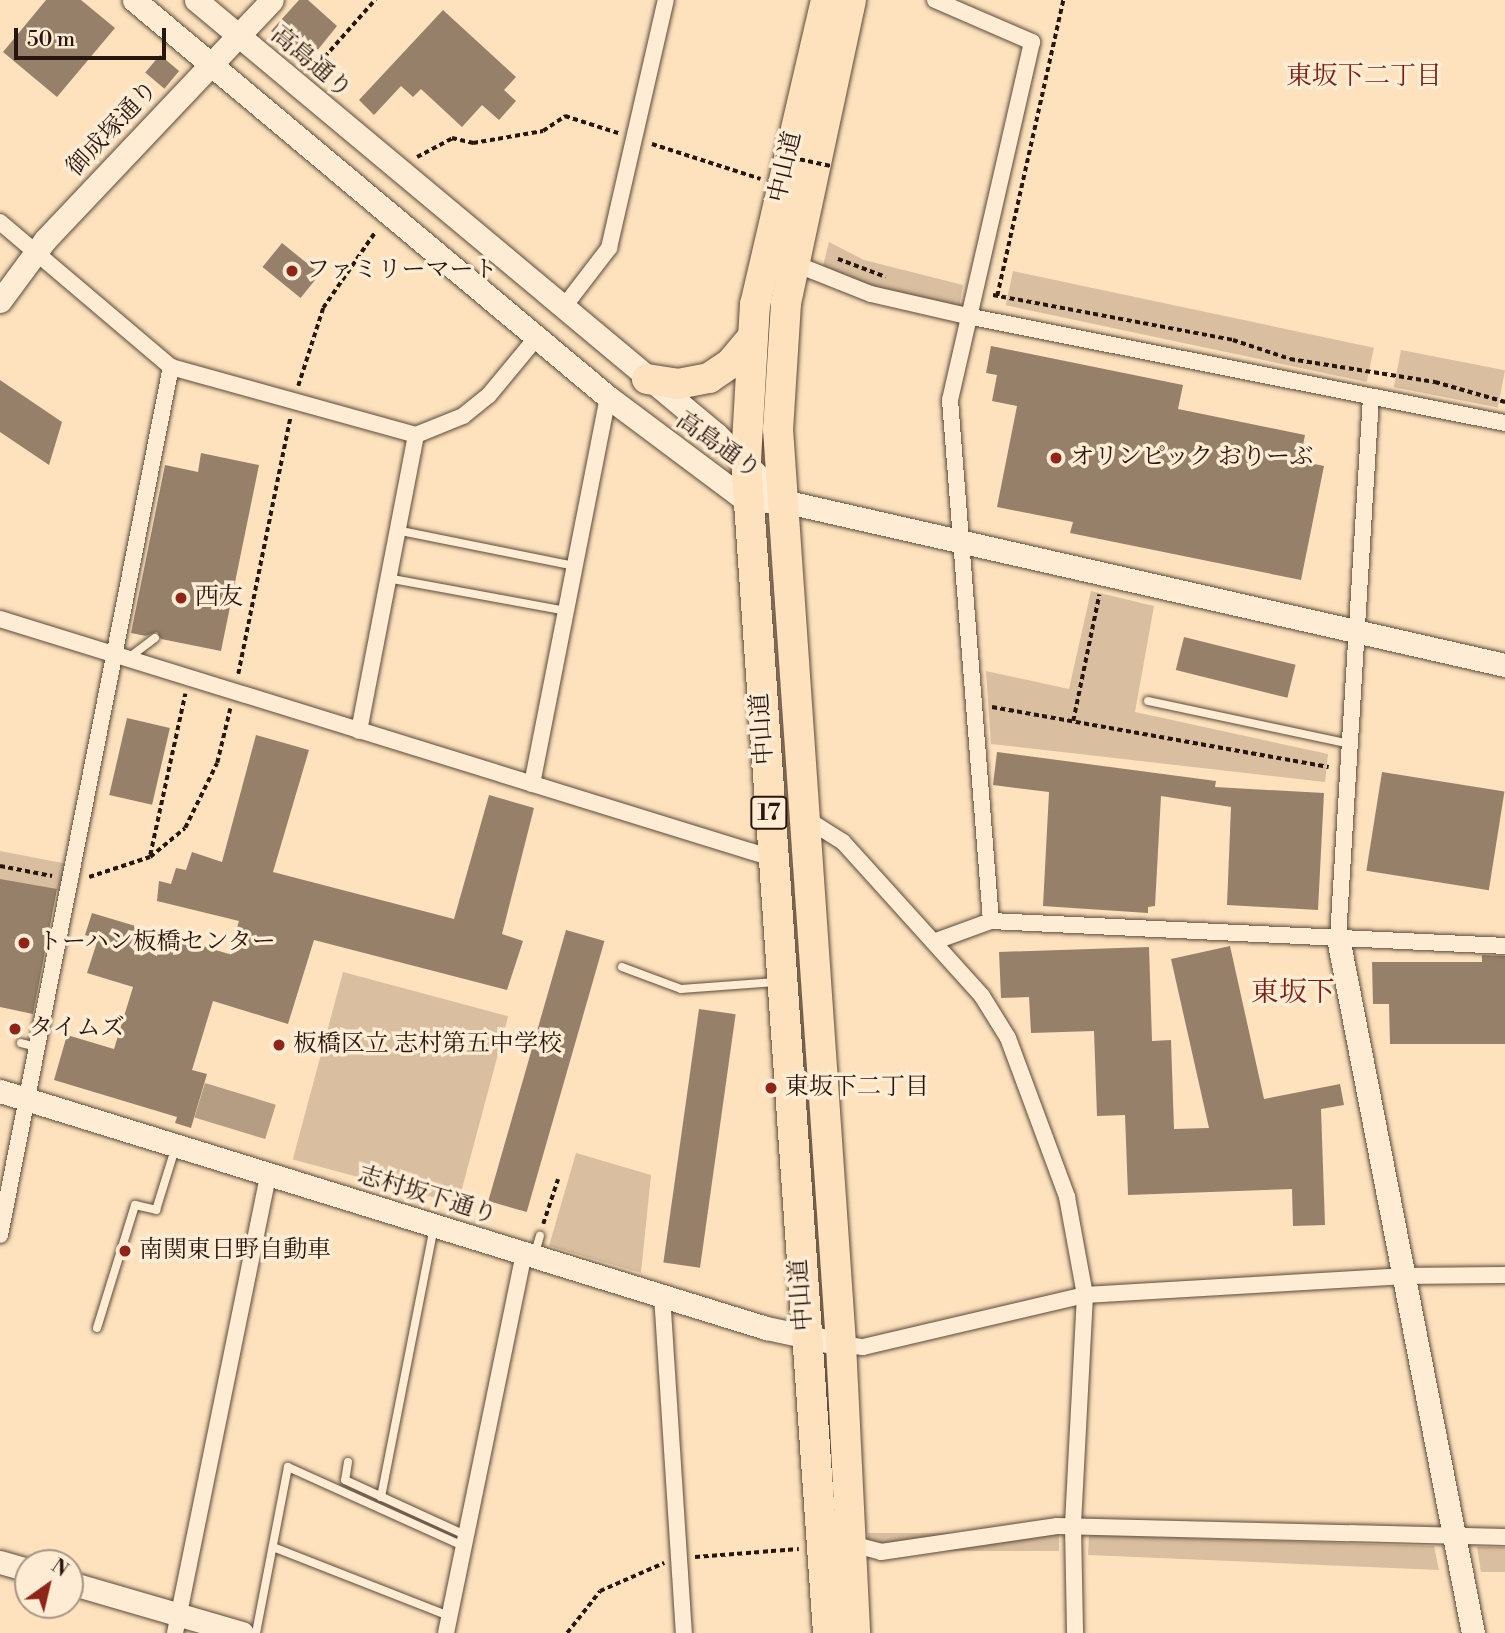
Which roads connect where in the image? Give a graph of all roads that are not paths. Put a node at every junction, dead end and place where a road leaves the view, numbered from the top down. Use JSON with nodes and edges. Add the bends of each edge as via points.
{"nodes":[{"id":1,"x":134,"y":0,"type":"edge"},
{"id":2,"x":196,"y":0,"type":"edge"},
{"id":3,"x":272,"y":0,"type":"edge"},
{"id":4,"x":666,"y":0,"type":"edge"},
{"id":5,"x":826,"y":0,"type":"edge"},
{"id":6,"x":851,"y":0,"type":"edge"},
{"id":7,"x":935,"y":0,"type":"edge"},
{"id":8,"x":237,"y":35,"type":"junction"},
{"id":9,"x":210,"y":64,"type":"junction"},
{"id":10,"x":0,"y":222,"type":"edge"},
{"id":11,"x":36,"y":252,"type":"junction"},
{"id":12,"x":793,"y":262,"type":"junction"},
{"id":13,"x":0,"y":301,"type":"edge"},
{"id":14,"x":563,"y":308,"type":"junction"},
{"id":15,"x":967,"y":316,"type":"junction"},
{"id":16,"x":537,"y":337,"type":"junction"},
{"id":17,"x":751,"y":339,"type":"junction"},
{"id":18,"x":171,"y":367,"type":"junction"},
{"id":19,"x":647,"y":379,"type":"junction"},
{"id":20,"x":608,"y":397,"type":"junction"},
{"id":21,"x":1371,"y":397,"type":"junction"},
{"id":22,"x":1505,"y":423,"type":"edge"},
{"id":23,"x":415,"y":435,"type":"junction"},
{"id":24,"x":746,"y":460,"type":"junction"},
{"id":25,"x":747,"y":501,"type":"junction"},
{"id":26,"x":783,"y":501,"type":"junction"},
{"id":27,"x":396,"y":530,"type":"junction"},
{"id":28,"x":960,"y":540,"type":"junction"},
{"id":29,"x":578,"y":566,"type":"junction"},
{"id":30,"x":387,"y":578,"type":"junction"},
{"id":31,"x":568,"y":612,"type":"junction"},
{"id":32,"x":0,"y":619,"type":"edge"},
{"id":33,"x":1356,"y":631,"type":"junction"},
{"id":34,"x":155,"y":638,"type":"dead end"},
{"id":35,"x":121,"y":657,"type":"junction"},
{"id":36,"x":1505,"y":666,"type":"edge"},
{"id":37,"x":1148,"y":701,"type":"dead end"},
{"id":38,"x":359,"y":731,"type":"junction"},
{"id":39,"x":1350,"y":744,"type":"junction"},
{"id":40,"x":532,"y":785,"type":"junction"},
{"id":41,"x":805,"y":818,"type":"junction"},
{"id":42,"x":772,"y":858,"type":"junction"},
{"id":43,"x":991,"y":920,"type":"junction"},
{"id":44,"x":1338,"y":938,"type":"junction"},
{"id":45,"x":936,"y":941,"type":"junction"},
{"id":46,"x":1505,"y":946,"type":"edge"},
{"id":47,"x":622,"y":967,"type":"dead end"},
{"id":48,"x":780,"y":982,"type":"junction"},
{"id":49,"x":0,"y":1091,"type":"edge"},
{"id":50,"x":27,"y":1099,"type":"junction"},
{"id":51,"x":176,"y":1146,"type":"junction"},
{"id":52,"x":268,"y":1175,"type":"junction"},
{"id":53,"x":435,"y":1225,"type":"junction"},
{"id":54,"x":0,"y":1234,"type":"edge"},
{"id":55,"x":532,"y":1248,"type":"junction"},
{"id":56,"x":1505,"y":1275,"type":"edge"},
{"id":57,"x":1402,"y":1276,"type":"junction"},
{"id":58,"x":662,"y":1295,"type":"junction"},
{"id":59,"x":1085,"y":1295,"type":"junction"},
{"id":60,"x":97,"y":1328,"type":"dead end"},
{"id":61,"x":804,"y":1336,"type":"junction"},
{"id":62,"x":841,"y":1344,"type":"junction"},
{"id":63,"x":348,"y":1462,"type":"dead end"},
{"id":64,"x":381,"y":1497,"type":"junction"},
{"id":65,"x":1073,"y":1526,"type":"junction"},
{"id":66,"x":1454,"y":1536,"type":"junction"},
{"id":67,"x":1505,"y":1537,"type":"edge"},
{"id":68,"x":464,"y":1541,"type":"junction"},
{"id":69,"x":848,"y":1543,"type":"junction"},
{"id":70,"x":273,"y":1547,"type":"junction"},
{"id":71,"x":84,"y":1588,"type":"edge"},
{"id":72,"x":449,"y":1616,"type":"junction"},
{"id":73,"x":177,"y":1624,"type":"edge"},
{"id":74,"x":242,"y":1633,"type":"edge"},
{"id":75,"x":256,"y":1633,"type":"edge"},
{"id":76,"x":446,"y":1633,"type":"edge"},
{"id":77,"x":684,"y":1633,"type":"edge"},
{"id":78,"x":828,"y":1633,"type":"edge"},
{"id":79,"x":855,"y":1633,"type":"edge"},
{"id":80,"x":1075,"y":1633,"type":"edge"},
{"id":81,"x":1473,"y":1633,"type":"edge"}],
"edges":[{"from":1,"to":9,"type":"street","name":"高島通り"},
{"from":2,"to":8,"type":"street","name":"高島通り"},
{"from":3,"to":8,"type":"street","name":"御成塚通り"},
{"from":4,"to":14,"type":"street","via":[[609,248]]},
{"from":5,"to":17,"type":"highway","name":"中山道","number":"17","via":[[765,255]]},
{"from":6,"to":12,"type":"highway","name":"中山道","number":"17"},
{"from":7,"to":15,"type":"street","via":[[1032,43]]},
{"from":8,"to":9,"type":"street","name":"御成塚通り"},
{"from":8,"to":14,"type":"street","name":"高島通り"},
{"from":9,"to":11,"type":"street","name":"御成塚通り"},
{"from":9,"to":16,"type":"street","name":"高島通り"},
{"from":10,"to":11,"type":"street"},
{"from":11,"to":13,"type":"street","name":"御成塚通り"},
{"from":11,"to":18,"type":"street"},
{"from":12,"to":15,"type":"street","via":[[871,294]]},
{"from":12,"to":26,"type":"highway","name":"中山道","number":"17","via":[[779,387]]},
{"from":14,"to":19,"type":"street","name":"高島通り"},
{"from":15,"to":21,"type":"street"},
{"from":15,"to":28,"type":"street","via":[[950,400]]},
{"from":16,"to":20,"type":"street","name":"高島通り"},
{"from":16,"to":23,"type":"street","via":[[489,395],[463,416]]},
{"from":17,"to":19,"type":"highway","via":[[731,363],[709,378],[678,384]]},
{"from":17,"to":24,"type":"highway","name":"中山道","number":"17"},
{"from":18,"to":23,"type":"street"},
{"from":18,"to":35,"type":"street"},
{"from":19,"to":24,"type":"street","name":"高島通り"},
{"from":20,"to":25,"type":"street","name":"高島通り"},
{"from":20,"to":29,"type":"street"},
{"from":21,"to":22,"type":"street"},
{"from":21,"to":33,"type":"street"},
{"from":23,"to":27,"type":"street"},
{"from":24,"to":25,"type":"highway","name":"中山道","number":"17"},
{"from":24,"to":26,"type":"street","name":"高島通り"},
{"from":25,"to":26,"type":"street","name":"高島通り"},
{"from":25,"to":42,"type":"highway","name":"中山道","number":"17"},
{"from":26,"to":28,"type":"street"},
{"from":26,"to":41,"type":"highway","name":"中山道","number":"17"},
{"from":27,"to":29,"type":"lane"},
{"from":27,"to":30,"type":"street"},
{"from":28,"to":33,"type":"street"},
{"from":28,"to":43,"type":"street"},
{"from":29,"to":31,"type":"street"},
{"from":30,"to":31,"type":"lane"},
{"from":30,"to":38,"type":"street"},
{"from":31,"to":40,"type":"street"},
{"from":32,"to":35,"type":"street"},
{"from":33,"to":36,"type":"street"},
{"from":33,"to":39,"type":"street"},
{"from":34,"to":35,"type":"lane"},
{"from":35,"to":38,"type":"street"},
{"from":35,"to":50,"type":"street","via":[[29,1045]]},
{"from":37,"to":39,"type":"lane"},
{"from":38,"to":40,"type":"street"},
{"from":39,"to":44,"type":"street"},
{"from":40,"to":42,"type":"street"},
{"from":41,"to":45,"type":"street","via":[[843,842]]},
{"from":41,"to":62,"type":"highway","name":"中山道","number":"17"},
{"from":42,"to":48,"type":"highway","name":"中山道","number":"17"},
{"from":43,"to":44,"type":"street"},
{"from":43,"to":45,"type":"street"},
{"from":44,"to":46,"type":"street"},
{"from":44,"to":57,"type":"street"},
{"from":45,"to":59,"type":"street","via":[[982,996],[1008,1038],[1067,1198]]},
{"from":47,"to":48,"type":"lane","via":[[681,989]]},
{"from":48,"to":61,"type":"highway","name":"中山道","number":"17"},
{"from":49,"to":50,"type":"street","name":"志村坂下通り"},
{"from":50,"to":51,"type":"street","name":"志村坂下通り"},
{"from":50,"to":54,"type":"street"},
{"from":51,"to":52,"type":"street","name":"志村坂下通り"},
{"from":51,"to":60,"type":"lane","via":[[156,1210],[135,1205]]},
{"from":52,"to":53,"type":"street","name":"志村坂下通り"},
{"from":52,"to":73,"type":"street"},
{"from":53,"to":55,"type":"street","name":"志村坂下通り"},
{"from":53,"to":64,"type":"lane"},
{"from":55,"to":58,"type":"street","name":"志村坂下通り"},
{"from":55,"to":68,"type":"street"},
{"from":56,"to":57,"type":"street"},
{"from":57,"to":59,"type":"street"},
{"from":57,"to":66,"type":"street"},
{"from":58,"to":61,"type":"street","name":"志村坂下通り"},
{"from":58,"to":77,"type":"street"},
{"from":59,"to":62,"type":"street","via":[[863,1347]]},
{"from":59,"to":65,"type":"street"},
{"from":61,"to":62,"type":"street","name":"志村坂下通り"},
{"from":61,"to":78,"type":"highway","name":"中山道","number":"17"},
{"from":62,"to":69,"type":"highway","name":"中山道","number":"17"},
{"from":63,"to":64,"type":"lane","via":[[345,1480]]},
{"from":64,"to":68,"type":"lane"},
{"from":65,"to":66,"type":"street"},
{"from":65,"to":69,"type":"street","via":[[881,1552]]},
{"from":65,"to":80,"type":"street"},
{"from":66,"to":67,"type":"street"},
{"from":66,"to":81,"type":"street"},
{"from":68,"to":70,"type":"lane","via":[[288,1466]]},
{"from":68,"to":72,"type":"street"},
{"from":69,"to":79,"type":"highway","name":"中山道","number":"17"},
{"from":70,"to":72,"type":"lane"},
{"from":70,"to":75,"type":"lane"},
{"from":71,"to":73,"type":"street"},
{"from":72,"to":76,"type":"street"},
{"from":73,"to":74,"type":"street"}]}
